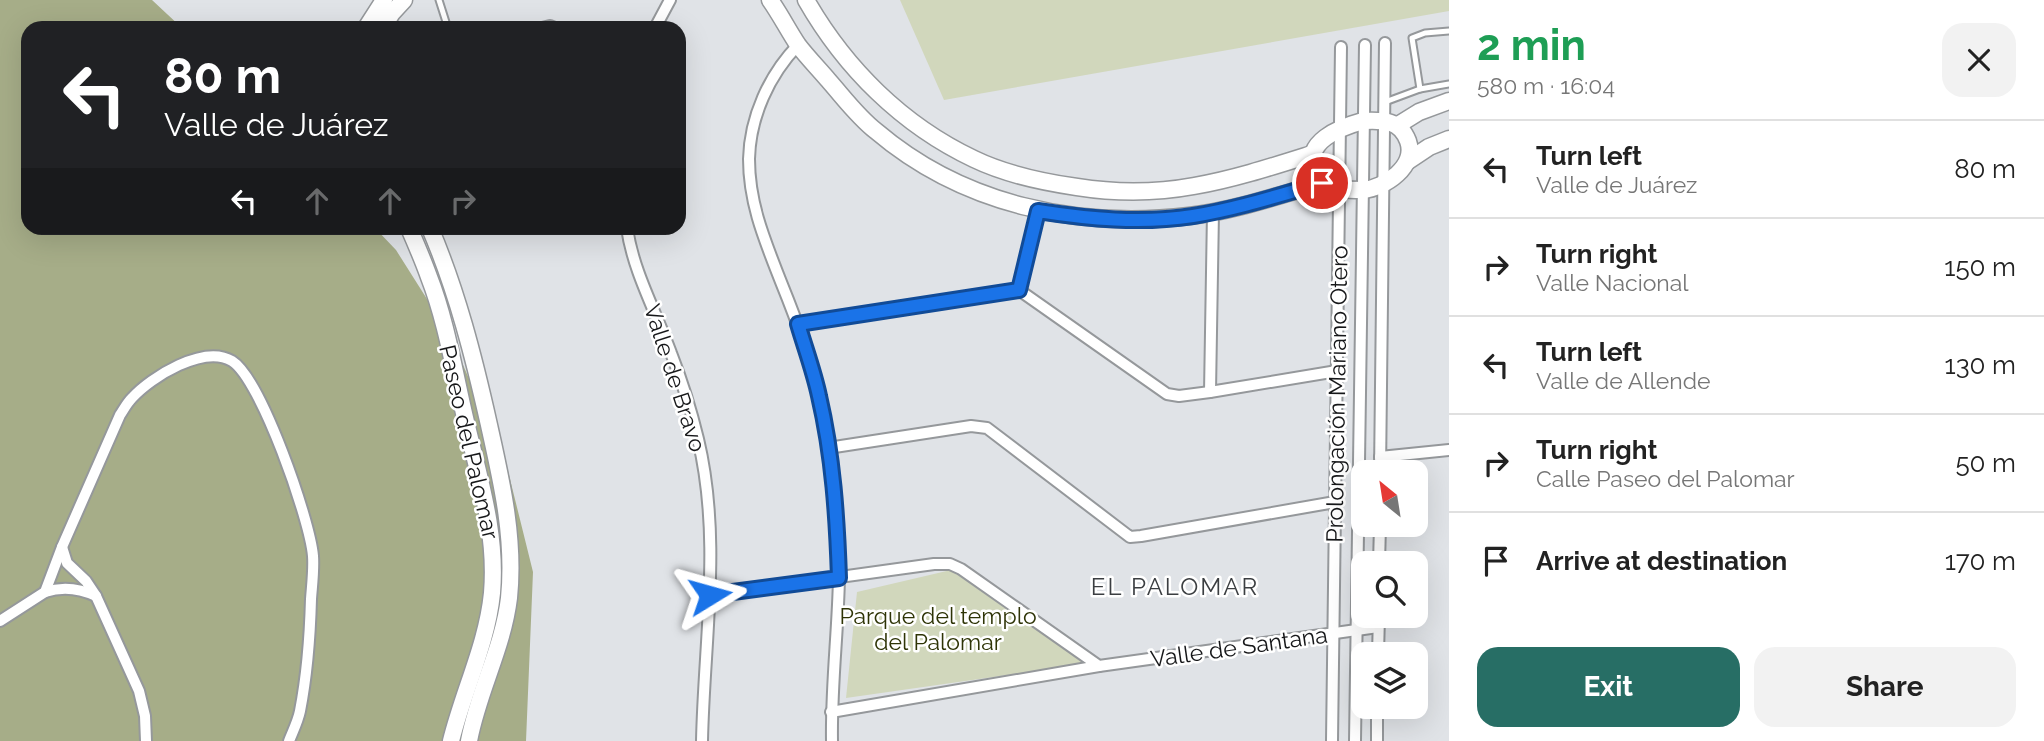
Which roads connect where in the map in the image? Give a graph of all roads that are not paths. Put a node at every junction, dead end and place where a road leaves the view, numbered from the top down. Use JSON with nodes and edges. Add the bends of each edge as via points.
{"nodes":[{"id":1,"x":384,"y":0,"type":"edge"},
{"id":2,"x":404,"y":0,"type":"edge"},
{"id":3,"x":439,"y":0,"type":"edge"},
{"id":4,"x":670,"y":0,"type":"edge"},
{"id":5,"x":769,"y":0,"type":"edge"},
{"id":6,"x":806,"y":0,"type":"edge"},
{"id":7,"x":370,"y":21,"type":"edge"},
{"id":8,"x":387,"y":21,"type":"edge"},
{"id":9,"x":446,"y":21,"type":"edge"},
{"id":10,"x":659,"y":21,"type":"edge"},
{"id":11,"x":1449,"y":32,"type":"edge"},
{"id":12,"x":1385,"y":43,"type":"dead end"},
{"id":13,"x":798,"y":45,"type":"junction"},
{"id":14,"x":1364,"y":45,"type":"dead end"},
{"id":15,"x":1342,"y":47,"type":"dead end"},
{"id":16,"x":1449,"y":84,"type":"edge"},
{"id":17,"x":1420,"y":89,"type":"junction"},
{"id":18,"x":1449,"y":101,"type":"edge"},
{"id":19,"x":1385,"y":102,"type":"junction"},
{"id":20,"x":1419,"y":112,"type":"junction"},
{"id":21,"x":1363,"y":121,"type":"junction"},
{"id":22,"x":1391,"y":123,"type":"junction"},
{"id":23,"x":1340,"y":129,"type":"junction"},
{"id":24,"x":1449,"y":139,"type":"edge"},
{"id":25,"x":1429,"y":147,"type":"junction"},
{"id":26,"x":1312,"y":154,"type":"junction"},
{"id":27,"x":1408,"y":161,"type":"junction"},
{"id":28,"x":1322,"y":183,"type":"junction"},
{"id":29,"x":1384,"y":184,"type":"junction"},
{"id":30,"x":1339,"y":189,"type":"junction"},
{"id":31,"x":1363,"y":190,"type":"junction"},
{"id":32,"x":1038,"y":211,"type":"junction"},
{"id":33,"x":1213,"y":212,"type":"junction"},
{"id":34,"x":412,"y":235,"type":"edge"},
{"id":35,"x":433,"y":235,"type":"edge"},
{"id":36,"x":628,"y":235,"type":"edge"},
{"id":37,"x":1019,"y":290,"type":"junction"},
{"id":38,"x":798,"y":324,"type":"junction"},
{"id":39,"x":1337,"y":371,"type":"junction"},
{"id":40,"x":479,"y":379,"type":"junction"},
{"id":41,"x":457,"y":386,"type":"junction"},
{"id":42,"x":1210,"y":392,"type":"junction"},
{"id":43,"x":828,"y":447,"type":"junction"},
{"id":44,"x":1449,"y":450,"type":"edge"},
{"id":45,"x":1380,"y":457,"type":"joint"},
{"id":46,"x":1335,"y":502,"type":"junction"},
{"id":47,"x":62,"y":547,"type":"junction"},
{"id":48,"x":839,"y":578,"type":"junction"},
{"id":49,"x":45,"y":592,"type":"junction"},
{"id":50,"x":710,"y":595,"type":"junction"},
{"id":51,"x":96,"y":596,"type":"junction"},
{"id":52,"x":0,"y":621,"type":"edge"},
{"id":53,"x":1363,"y":628,"type":"edge"},
{"id":54,"x":1356,"y":631,"type":"junction"},
{"id":55,"x":1334,"y":634,"type":"junction"},
{"id":56,"x":1099,"y":666,"type":"junction"},
{"id":57,"x":480,"y":672,"type":"junction"},
{"id":58,"x":831,"y":712,"type":"junction"},
{"id":59,"x":1377,"y":719,"type":"edge"},
{"id":60,"x":146,"y":741,"type":"edge"},
{"id":61,"x":289,"y":741,"type":"edge"},
{"id":62,"x":451,"y":741,"type":"edge"},
{"id":63,"x":469,"y":741,"type":"edge"},
{"id":64,"x":702,"y":741,"type":"edge"},
{"id":65,"x":832,"y":741,"type":"edge"},
{"id":66,"x":1332,"y":741,"type":"edge"},
{"id":67,"x":1355,"y":741,"type":"edge"},
{"id":68,"x":1377,"y":741,"type":"edge"}],
"edges":[{"from":1,"to":7,"type":"street"},
{"from":2,"to":8,"type":"street"},
{"from":3,"to":9,"type":"lane"},
{"from":4,"to":10,"type":"street"},
{"from":5,"to":13,"type":"street"},
{"from":6,"to":26,"type":"street","via":[[861,77],[895,109],[976,160],[1019,175],[1104,191],[1149,191],[1193,187]]},
{"from":11,"to":17,"type":"lane","via":[[1412,38]]},
{"from":12,"to":19,"type":"street","name":"Prolongación Mariano Otero"},
{"from":13,"to":32,"type":"street","via":[[876,132],[919,162],[962,186]]},
{"from":13,"to":38,"type":"street","via":[[763,96],[749,156],[760,229]]},
{"from":14,"to":21,"type":"street","name":"Prolongación Mariano Otero"},
{"from":15,"to":23,"type":"street","name":"Prolongación Mariano Otero"},
{"from":16,"to":17,"type":"lane"},
{"from":17,"to":19,"type":"lane"},
{"from":18,"to":20,"type":"street"},
{"from":19,"to":22,"type":"street","name":"Prolongación Mariano Otero"},
{"from":20,"to":22,"type":"street"},
{"from":20,"to":25,"type":"street","via":[[1412,136]]},
{"from":21,"to":22,"type":"street"},
{"from":21,"to":23,"type":"street"},
{"from":21,"to":31,"type":"street","name":"Prolongación Mariano Otero"},
{"from":22,"to":27,"type":"street","via":[[1405,131],[1411,153]]},
{"from":22,"to":29,"type":"street","name":"Prolongación Mariano Otero"},
{"from":23,"to":26,"type":"street"},
{"from":23,"to":30,"type":"street","name":"Prolongación Mariano Otero"},
{"from":24,"to":25,"type":"street"},
{"from":25,"to":27,"type":"street"},
{"from":26,"to":28,"type":"street","via":[[1313,169]]},
{"from":27,"to":29,"type":"street"},
{"from":28,"to":30,"type":"street"},
{"from":28,"to":33,"type":"street"},
{"from":29,"to":31,"type":"street"},
{"from":29,"to":45,"type":"street","name":"Prolongación Mariano Otero"},
{"from":30,"to":31,"type":"street"},
{"from":30,"to":39,"type":"street","name":"Prolongación Mariano Otero"},
{"from":31,"to":54,"type":"street","name":"Prolongación Mariano Otero"},
{"from":32,"to":33,"type":"street","via":[[1146,220]]},
{"from":32,"to":37,"type":"street"},
{"from":33,"to":42,"type":"street"},
{"from":34,"to":41,"type":"street","name":"Paseo del Palomar","via":[[430,278]]},
{"from":35,"to":40,"type":"street","name":"Paseo del Palomar","via":[[462,313]]},
{"from":36,"to":50,"type":"street","name":"Valle de Bravo","via":[[699,441],[711,526]]},
{"from":37,"to":38,"type":"street"},
{"from":37,"to":42,"type":"street","via":[[1167,394]]},
{"from":38,"to":43,"type":"street","via":[[819,395]]},
{"from":39,"to":42,"type":"street"},
{"from":39,"to":46,"type":"street","name":"Prolongación Mariano Otero"},
{"from":40,"to":41,"type":"street"},
{"from":40,"to":57,"type":"street","name":"Paseo del Palomar","via":[[509,522],[509,598],[500,642]]},
{"from":41,"to":57,"type":"street","name":"Paseo del Palomar","via":[[494,553]]},
{"from":43,"to":46,"type":"street","via":[[971,426],[987,428],[1130,537]]},
{"from":43,"to":48,"type":"street","via":[[837,512]]},
{"from":44,"to":45,"type":"street"},
{"from":46,"to":55,"type":"street","name":"Prolongación Mariano Otero"},
{"from":47,"to":49,"type":"street"},
{"from":47,"to":51,"type":"street","via":[[67,563]]},
{"from":47,"to":61,"type":"street","via":[[131,399],[162,374],[192,360],[218,356],[240,368],[279,445],[313,556],[302,700]]},
{"from":48,"to":50,"type":"street"},
{"from":48,"to":56,"type":"street","via":[[950,564]]},
{"from":48,"to":58,"type":"street"},
{"from":49,"to":51,"type":"street","via":[[70,588]]},
{"from":49,"to":52,"type":"street"},
{"from":50,"to":64,"type":"street","name":"Valle de Bravo"},
{"from":51,"to":60,"type":"street","via":[[139,691]]},
{"from":53,"to":54,"type":"street","name":"Valle de Santana"},
{"from":54,"to":55,"type":"street","name":"Valle de Santana"},
{"from":54,"to":67,"type":"street","name":"Prolongación Mariano Otero"},
{"from":55,"to":56,"type":"street","name":"Valle de Santana"},
{"from":55,"to":66,"type":"street","name":"Prolongación Mariano Otero"},
{"from":56,"to":58,"type":"street","name":"Valle de Santana"},
{"from":57,"to":62,"type":"street","name":"Paseo del Palomar"},
{"from":57,"to":63,"type":"street","name":"Paseo del Palomar"},
{"from":58,"to":65,"type":"street"},
{"from":59,"to":68,"type":"street"}]}
